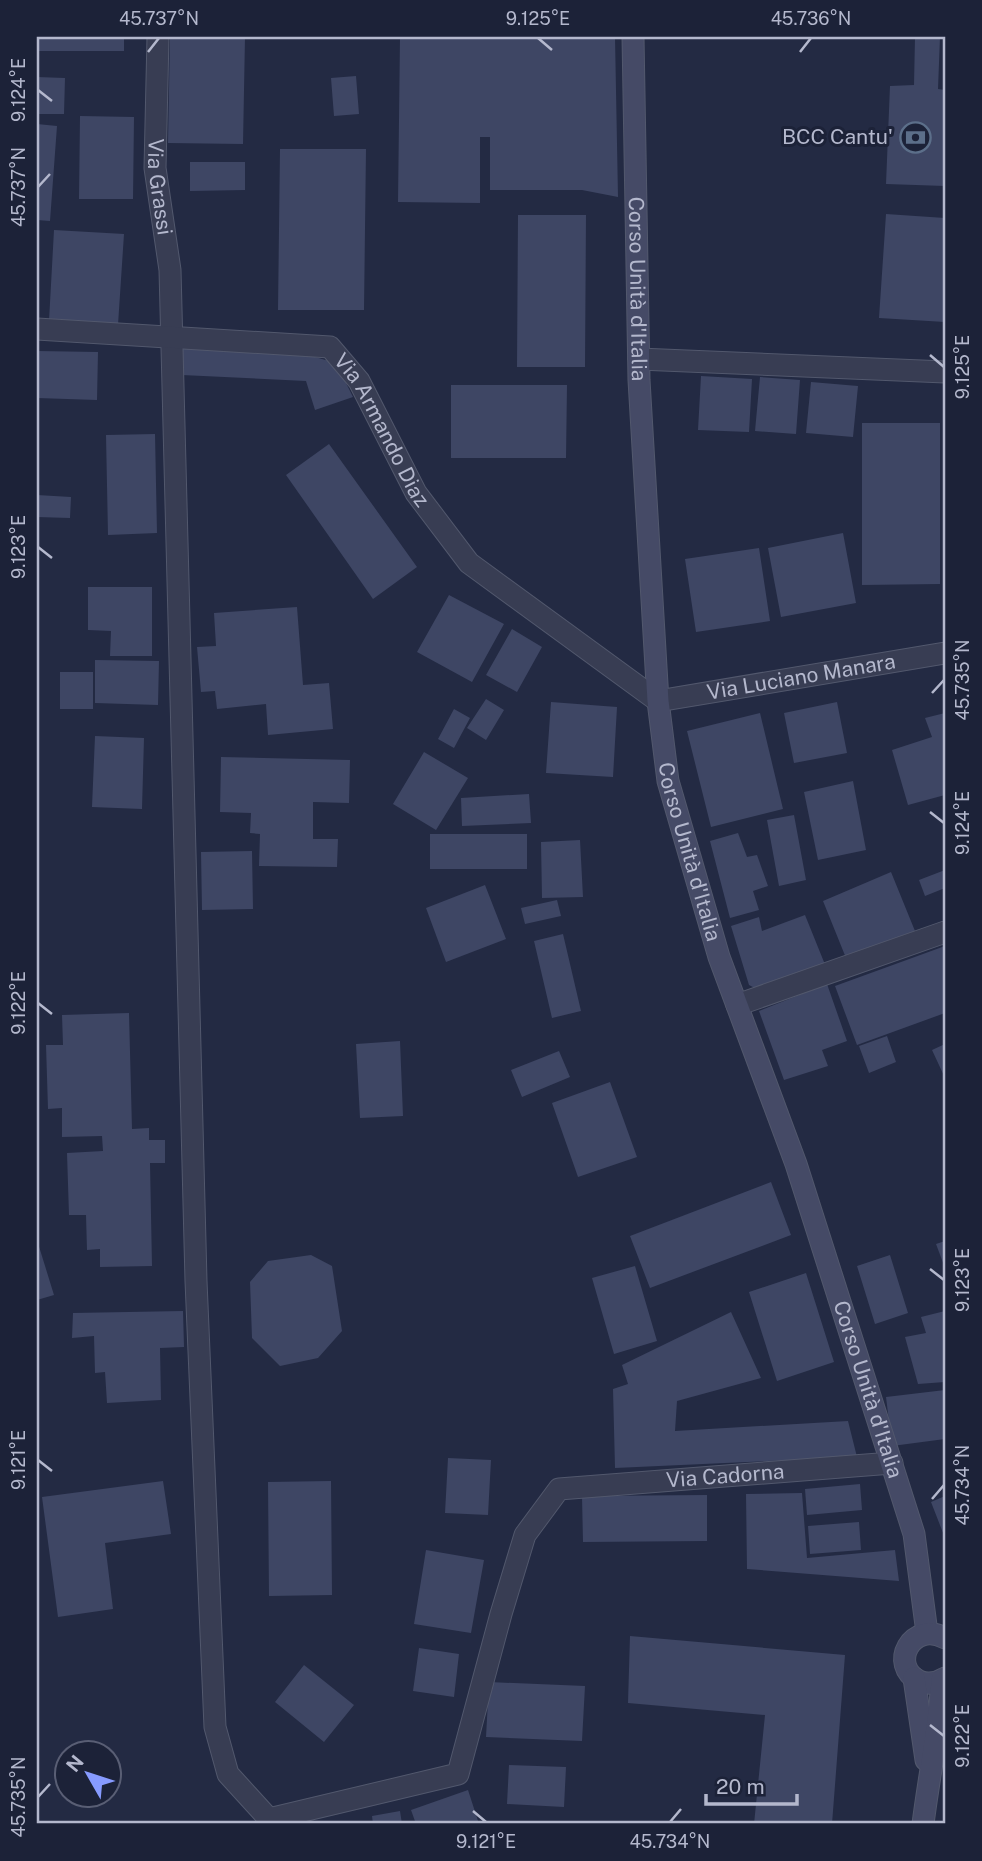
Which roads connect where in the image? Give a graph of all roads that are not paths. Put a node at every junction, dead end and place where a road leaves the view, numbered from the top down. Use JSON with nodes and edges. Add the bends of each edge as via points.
{"nodes":[{"id":1,"x":158,"y":37,"type":"edge"},
{"id":2,"x":633,"y":37,"type":"edge"},
{"id":3,"x":37,"y":329,"type":"edge"},
{"id":4,"x":171,"y":337,"type":"junction"},
{"id":5,"x":639,"y":359,"type":"junction"},
{"id":6,"x":945,"y":372,"type":"edge"},
{"id":7,"x":945,"y":653,"type":"edge"},
{"id":8,"x":657,"y":701,"type":"junction"},
{"id":9,"x":945,"y":932,"type":"edge"},
{"id":10,"x":737,"y":1005,"type":"junction"},
{"id":11,"x":892,"y":1463,"type":"junction"},
{"id":12,"x":559,"y":1489,"type":"joint"},
{"id":13,"x":936,"y":1635,"type":"edge"},
{"id":14,"x":914,"y":1678,"type":"junction"},
{"id":15,"x":944,"y":1679,"type":"edge"},
{"id":16,"x":929,"y":1780,"type":"junction"},
{"id":17,"x":923,"y":1824,"type":"edge"}],
"edges":[{"from":1,"to":4,"type":"street","name":"Via Grassi","via":[[155,168],[170,270]]},
{"from":2,"to":5,"type":"main road","name":"Corso Unità d'Italia"},
{"from":3,"to":4,"type":"street","name":"Via Armando Diaz"},
{"from":4,"to":8,"type":"street","name":"Via Armando Diaz","via":[[330,347],[359,381],[416,493],[469,563]]},
{"from":4,"to":12,"type":"street","name":"Via Grassi","via":[[196,1281],[215,1727],[229,1774],[269,1819],[458,1774],[525,1535]]},
{"from":5,"to":6,"type":"street"},
{"from":5,"to":8,"type":"main road","name":"Corso Unità d'Italia"},
{"from":7,"to":8,"type":"street","name":"Via Luciano Manara"},
{"from":8,"to":10,"type":"main road","name":"Corso Unità d'Italia","via":[[668,781]]},
{"from":9,"to":10,"type":"street"},
{"from":10,"to":11,"type":"main road","name":"Corso Unità d'Italia","via":[[796,1164]]},
{"from":11,"to":12,"type":"street","name":"Via Cadorna"},
{"from":11,"to":13,"type":"main road","name":"Corso Unità d'Italia","via":[[914,1534]]},
{"from":13,"to":14,"type":"main road","via":[[917,1636],[910,1642],[905,1661]]},
{"from":14,"to":15,"type":"main road","via":[[932,1684]]},
{"from":14,"to":16,"type":"main road"},
{"from":15,"to":16,"type":"main road"},
{"from":16,"to":17,"type":"main road"}]}
